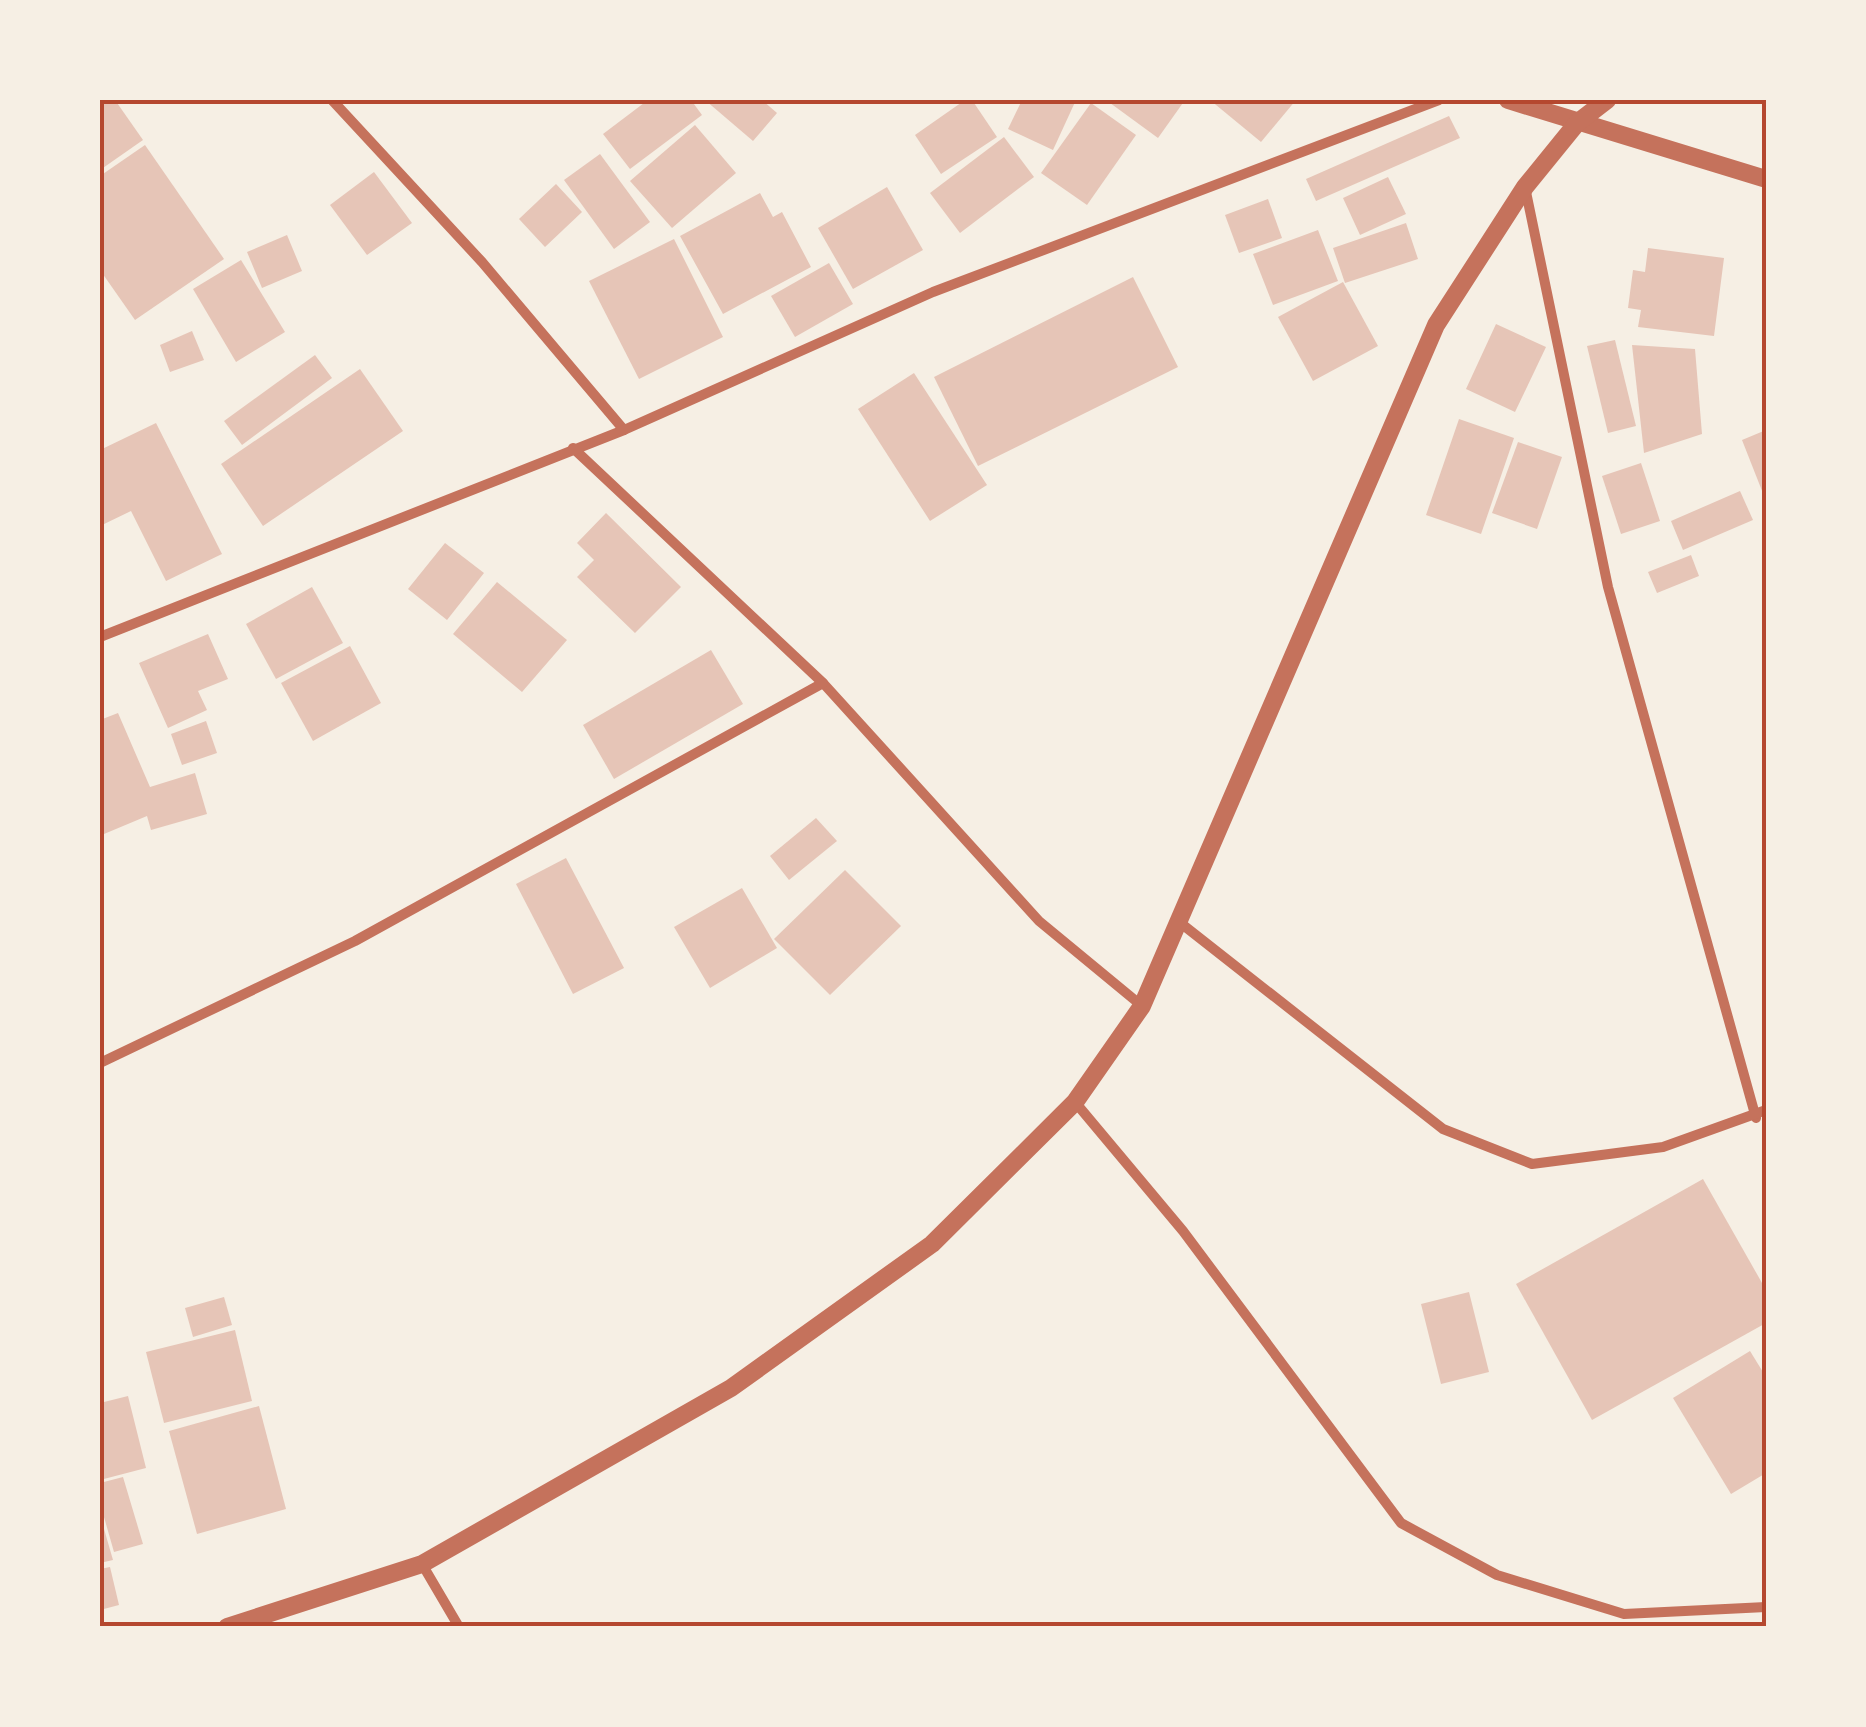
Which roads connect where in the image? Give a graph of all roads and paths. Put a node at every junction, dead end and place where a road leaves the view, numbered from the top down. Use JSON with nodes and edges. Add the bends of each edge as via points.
{"nodes":[{"id":1,"x":332,"y":100,"type":"edge"},
{"id":2,"x":1439,"y":100,"type":"edge"},
{"id":3,"x":1508,"y":100,"type":"edge"},
{"id":4,"x":1607,"y":100,"type":"edge"},
{"id":5,"x":1578,"y":123,"type":"junction"},
{"id":6,"x":1766,"y":180,"type":"edge"},
{"id":7,"x":1525,"y":187,"type":"junction"},
{"id":8,"x":624,"y":430,"type":"junction"},
{"id":9,"x":573,"y":448,"type":"junction"},
{"id":10,"x":100,"y":637,"type":"edge"},
{"id":11,"x":823,"y":684,"type":"junction"},
{"id":12,"x":1178,"y":921,"type":"junction"},
{"id":13,"x":1142,"y":1006,"type":"junction"},
{"id":14,"x":100,"y":1063,"type":"edge"},
{"id":15,"x":1075,"y":1102,"type":"junction"},
{"id":16,"x":1766,"y":1110,"type":"edge"},
{"id":17,"x":1756,"y":1118,"type":"junction"},
{"id":18,"x":422,"y":1564,"type":"junction"},
{"id":19,"x":1766,"y":1607,"type":"edge"},
{"id":20,"x":227,"y":1627,"type":"edge"},
{"id":21,"x":459,"y":1627,"type":"edge"}],
"edges":[{"from":1,"to":8,"type":"street"},
{"from":2,"to":8,"type":"street","via":[[934,292]]},
{"from":3,"to":5,"type":"street"},
{"from":4,"to":5,"type":"street"},
{"from":5,"to":6,"type":"street"},
{"from":5,"to":7,"type":"street"},
{"from":7,"to":12,"type":"street","via":[[1436,325]]},
{"from":7,"to":17,"type":"street","via":[[1608,587]]},
{"from":8,"to":9,"type":"street"},
{"from":9,"to":10,"type":"street"},
{"from":9,"to":11,"type":"street"},
{"from":11,"to":13,"type":"street","via":[[1038,921]]},
{"from":11,"to":14,"type":"street","via":[[355,941]]},
{"from":12,"to":13,"type":"street"},
{"from":12,"to":17,"type":"street","via":[[1443,1130],[1532,1164],[1663,1146]]},
{"from":13,"to":15,"type":"street"},
{"from":15,"to":18,"type":"street","via":[[932,1244],[731,1388]]},
{"from":15,"to":19,"type":"street","via":[[1182,1231],[1401,1523],[1497,1575],[1624,1614]]},
{"from":16,"to":17,"type":"street"},
{"from":18,"to":20,"type":"street"},
{"from":18,"to":21,"type":"street"}]}
